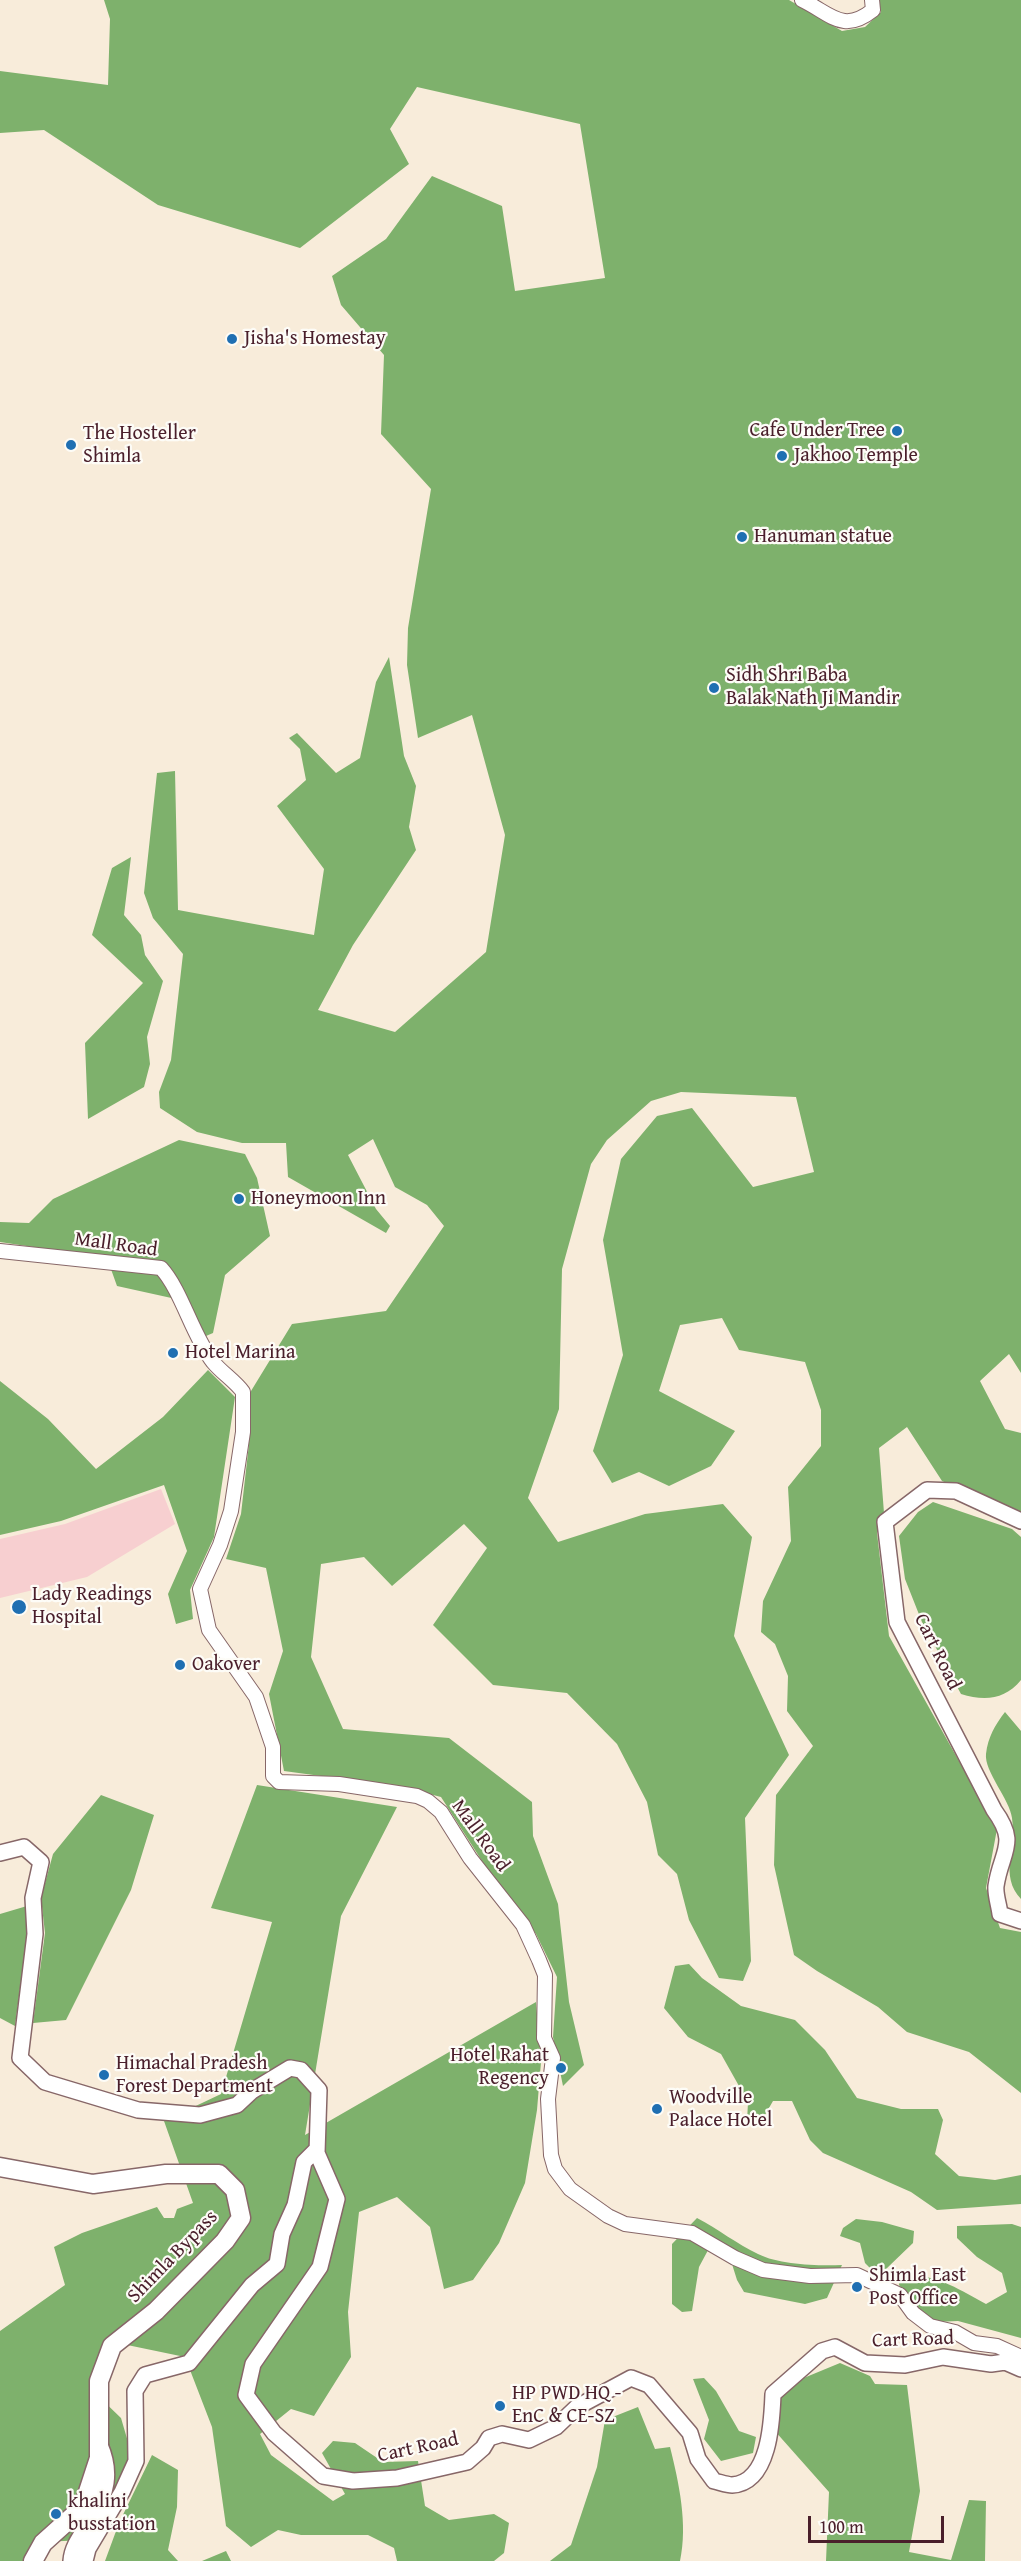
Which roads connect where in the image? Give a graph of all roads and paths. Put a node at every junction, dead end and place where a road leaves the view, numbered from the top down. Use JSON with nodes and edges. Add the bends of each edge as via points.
{"nodes":[{"id":1,"x":802,"y":0,"type":"edge"},
{"id":2,"x":872,"y":0,"type":"edge"},
{"id":3,"x":0,"y":1251,"type":"edge"},
{"id":4,"x":1021,"y":1521,"type":"edge"},
{"id":5,"x":0,"y":1853,"type":"edge"},
{"id":6,"x":1021,"y":1921,"type":"edge"},
{"id":7,"x":317,"y":2150,"type":"junction"},
{"id":8,"x":0,"y":2167,"type":"edge"},
{"id":9,"x":1021,"y":2357,"type":"edge"},
{"id":10,"x":1021,"y":2369,"type":"edge"},
{"id":11,"x":99,"y":2445,"type":"junction"},
{"id":12,"x":33,"y":2561,"type":"edge"},
{"id":13,"x":71,"y":2561,"type":"edge"},
{"id":14,"x":85,"y":2561,"type":"edge"}],
"edges":[{"from":1,"to":2,"type":"street","via":[[843,23],[859,20],[873,10]]},
{"from":3,"to":9,"type":"street","name":"Mall Road","via":[[161,1268],[214,1363],[243,1392],[243,1432],[231,1510],[200,1589],[209,1630],[256,1697],[273,1747],[273,1776],[279,1782],[339,1784],[428,1801],[441,1812],[482,1874],[523,1924],[545,1975],[544,2038],[553,2058],[548,2099],[551,2155],[561,2179],[588,2202],[625,2224],[692,2233],[763,2270],[810,2276],[857,2275],[900,2295],[913,2313],[930,2326]]},
{"from":4,"to":6,"type":"main road","name":"Cart Road","via":[[956,1491],[927,1490],[885,1522],[897,1622],[1006,1828],[1006,1851],[995,1887],[1000,1914]]},
{"from":5,"to":7,"type":"main road","name":"Cart Road","via":[[24,1846],[41,1862],[33,1898],[35,1934],[20,2058],[45,2082],[138,2110],[200,2115],[237,2105],[290,2068],[301,2070],[319,2090]]},
{"from":7,"to":10,"type":"main road","name":"Cart Road","via":[[337,2199],[320,2267],[253,2364],[246,2395],[274,2433],[323,2476],[353,2481],[397,2478],[467,2462],[489,2438],[502,2434],[529,2440],[556,2427],[577,2407],[632,2378],[649,2385],[690,2433],[698,2458],[714,2481],[733,2485],[750,2478],[765,2455],[772,2430],[773,2394],[822,2351],[835,2348],[866,2363],[905,2365],[943,2357],[991,2364],[1005,2361]]},
{"from":7,"to":14,"type":"main road","via":[[304,2162],[277,2264],[252,2285],[189,2363],[145,2375],[135,2391],[136,2461]]},
{"from":8,"to":11,"type":"highway","name":"Shimla Bypass","via":[[93,2184],[166,2174],[219,2174],[235,2190],[241,2218],[225,2241],[156,2311],[112,2346],[99,2380]]},
{"from":11,"to":12,"type":"highway","name":"Shimla Bypass","via":[[99,2458],[83,2507],[43,2543]]},
{"from":11,"to":13,"type":"main road","via":[[108,2464],[105,2485],[93,2517],[76,2541]]}]}
